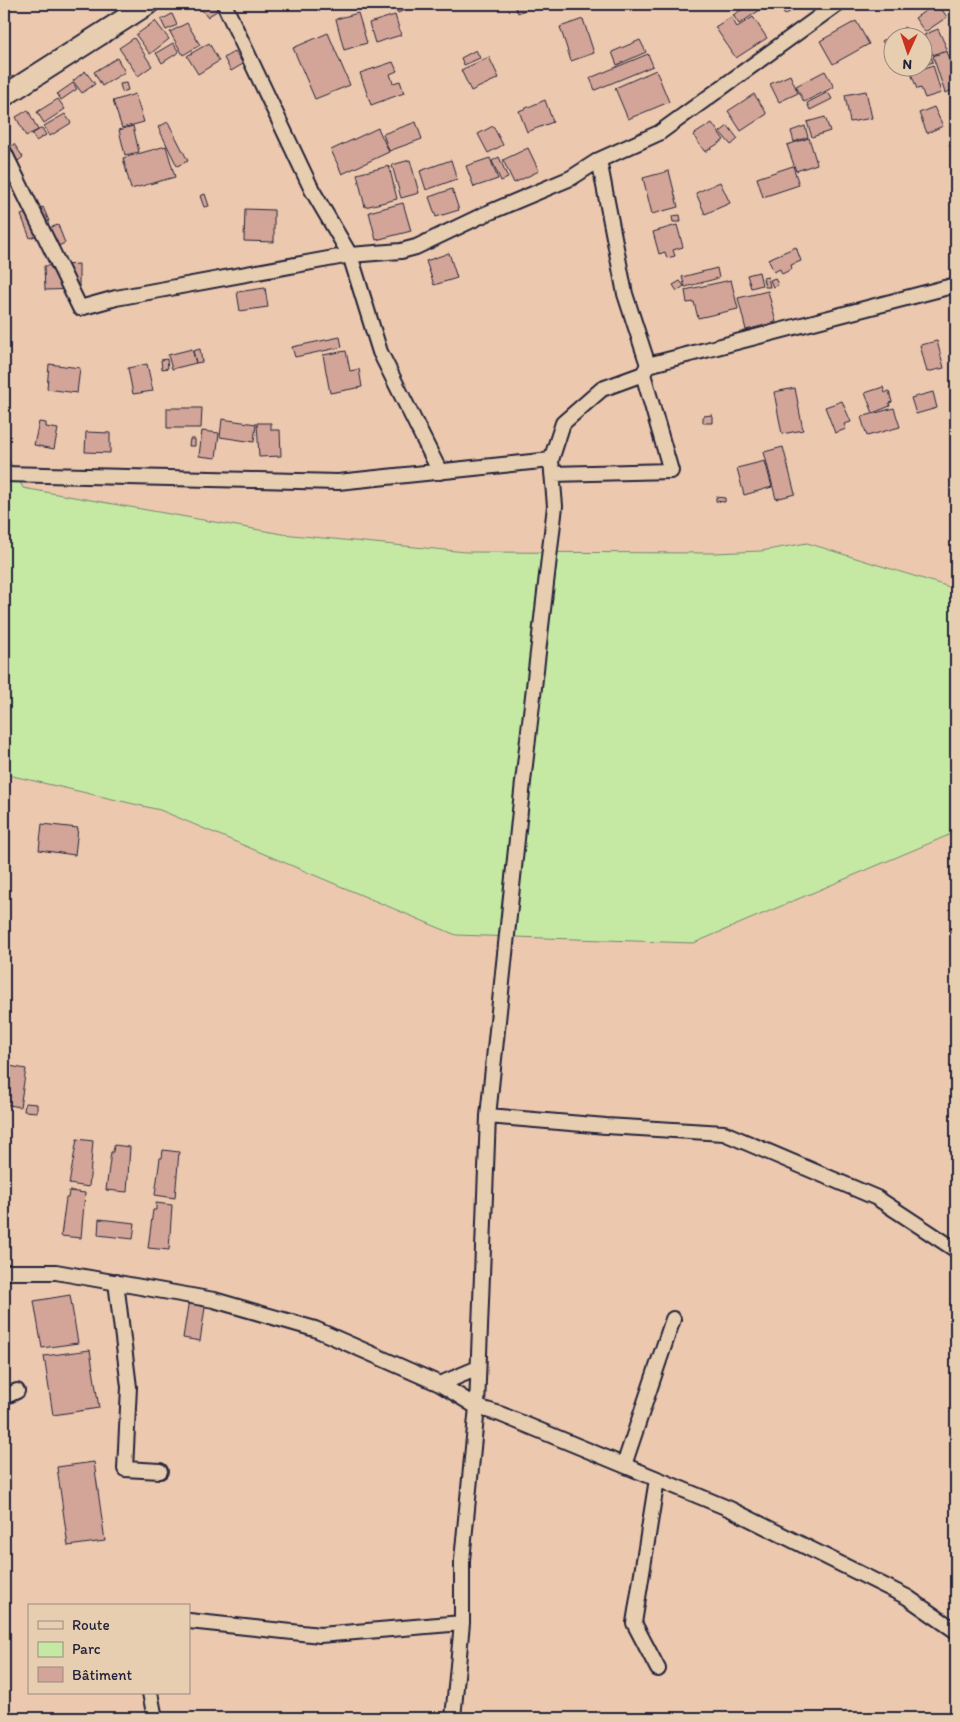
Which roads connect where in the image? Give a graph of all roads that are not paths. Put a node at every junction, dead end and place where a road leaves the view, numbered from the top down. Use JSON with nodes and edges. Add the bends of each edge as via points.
{"nodes":[{"id":1,"x":148,"y":4,"type":"edge"},
{"id":2,"x":224,"y":4,"type":"edge"},
{"id":3,"x":837,"y":4,"type":"edge"},
{"id":4,"x":4,"y":96,"type":"edge"},
{"id":5,"x":4,"y":152,"type":"edge"},
{"id":6,"x":599,"y":160,"type":"junction"},
{"id":7,"x":350,"y":255,"type":"junction"},
{"id":8,"x":956,"y":285,"type":"edge"},
{"id":9,"x":645,"y":370,"type":"junction"},
{"id":10,"x":551,"y":467,"type":"junction"},
{"id":11,"x":440,"y":472,"type":"junction"},
{"id":12,"x":4,"y":474,"type":"edge"},
{"id":13,"x":488,"y":1116,"type":"junction"},
{"id":14,"x":956,"y":1250,"type":"edge"},
{"id":15,"x":4,"y":1272,"type":"edge"},
{"id":16,"x":116,"y":1282,"type":"junction"},
{"id":17,"x":673,"y":1319,"type":"dead end"},
{"id":18,"x":478,"y":1368,"type":"junction"},
{"id":19,"x":440,"y":1384,"type":"junction"},
{"id":20,"x":18,"y":1391,"type":"dead end"},
{"id":21,"x":4,"y":1397,"type":"edge"},
{"id":22,"x":477,"y":1408,"type":"junction"},
{"id":23,"x":624,"y":1465,"type":"junction"},
{"id":24,"x":160,"y":1471,"type":"dead end"},
{"id":25,"x":657,"y":1479,"type":"junction"},
{"id":26,"x":190,"y":1622,"type":"edge"},
{"id":27,"x":462,"y":1623,"type":"junction"},
{"id":28,"x":956,"y":1631,"type":"edge"},
{"id":29,"x":658,"y":1669,"type":"dead end"},
{"id":30,"x":150,"y":1694,"type":"edge"},
{"id":31,"x":155,"y":1718,"type":"edge"},
{"id":32,"x":453,"y":1718,"type":"edge"}],
"edges":[{"from":1,"to":4,"type":"street"},
{"from":2,"to":7,"type":"street","via":[[312,190]]},
{"from":3,"to":6,"type":"street","via":[[659,132]]},
{"from":5,"to":7,"type":"street","via":[[80,308],[116,298]]},
{"from":6,"to":7,"type":"street","via":[[571,178],[416,247]]},
{"from":6,"to":9,"type":"street","via":[[625,294]]},
{"from":7,"to":11,"type":"street","via":[[380,352]]},
{"from":8,"to":9,"type":"street"},
{"from":9,"to":10,"type":"street","via":[[602,389],[563,423]]},
{"from":9,"to":10,"type":"street","via":[[671,471]]},
{"from":10,"to":11,"type":"street"},
{"from":10,"to":13,"type":"street","via":[[555,506]]},
{"from":11,"to":12,"type":"street","via":[[338,482]]},
{"from":13,"to":14,"type":"street","via":[[724,1133],[877,1198]]},
{"from":13,"to":18,"type":"street"},
{"from":15,"to":16,"type":"street","via":[[56,1272]]},
{"from":16,"to":19,"type":"street","via":[[214,1300],[315,1329]]},
{"from":16,"to":24,"type":"street","via":[[128,1387],[125,1469]]},
{"from":17,"to":23,"type":"street"},
{"from":18,"to":19,"type":"street"},
{"from":18,"to":22,"type":"street"},
{"from":19,"to":22,"type":"street"},
{"from":20,"to":21,"type":"street"},
{"from":22,"to":23,"type":"street","via":[[500,1414]]},
{"from":22,"to":27,"type":"street","via":[[462,1560]]},
{"from":23,"to":25,"type":"street"},
{"from":25,"to":28,"type":"street","via":[[730,1509],[908,1597]]},
{"from":25,"to":29,"type":"street","via":[[634,1623]]},
{"from":26,"to":27,"type":"street","via":[[320,1635]]},
{"from":27,"to":32,"type":"street"},
{"from":30,"to":31,"type":"street"}]}
